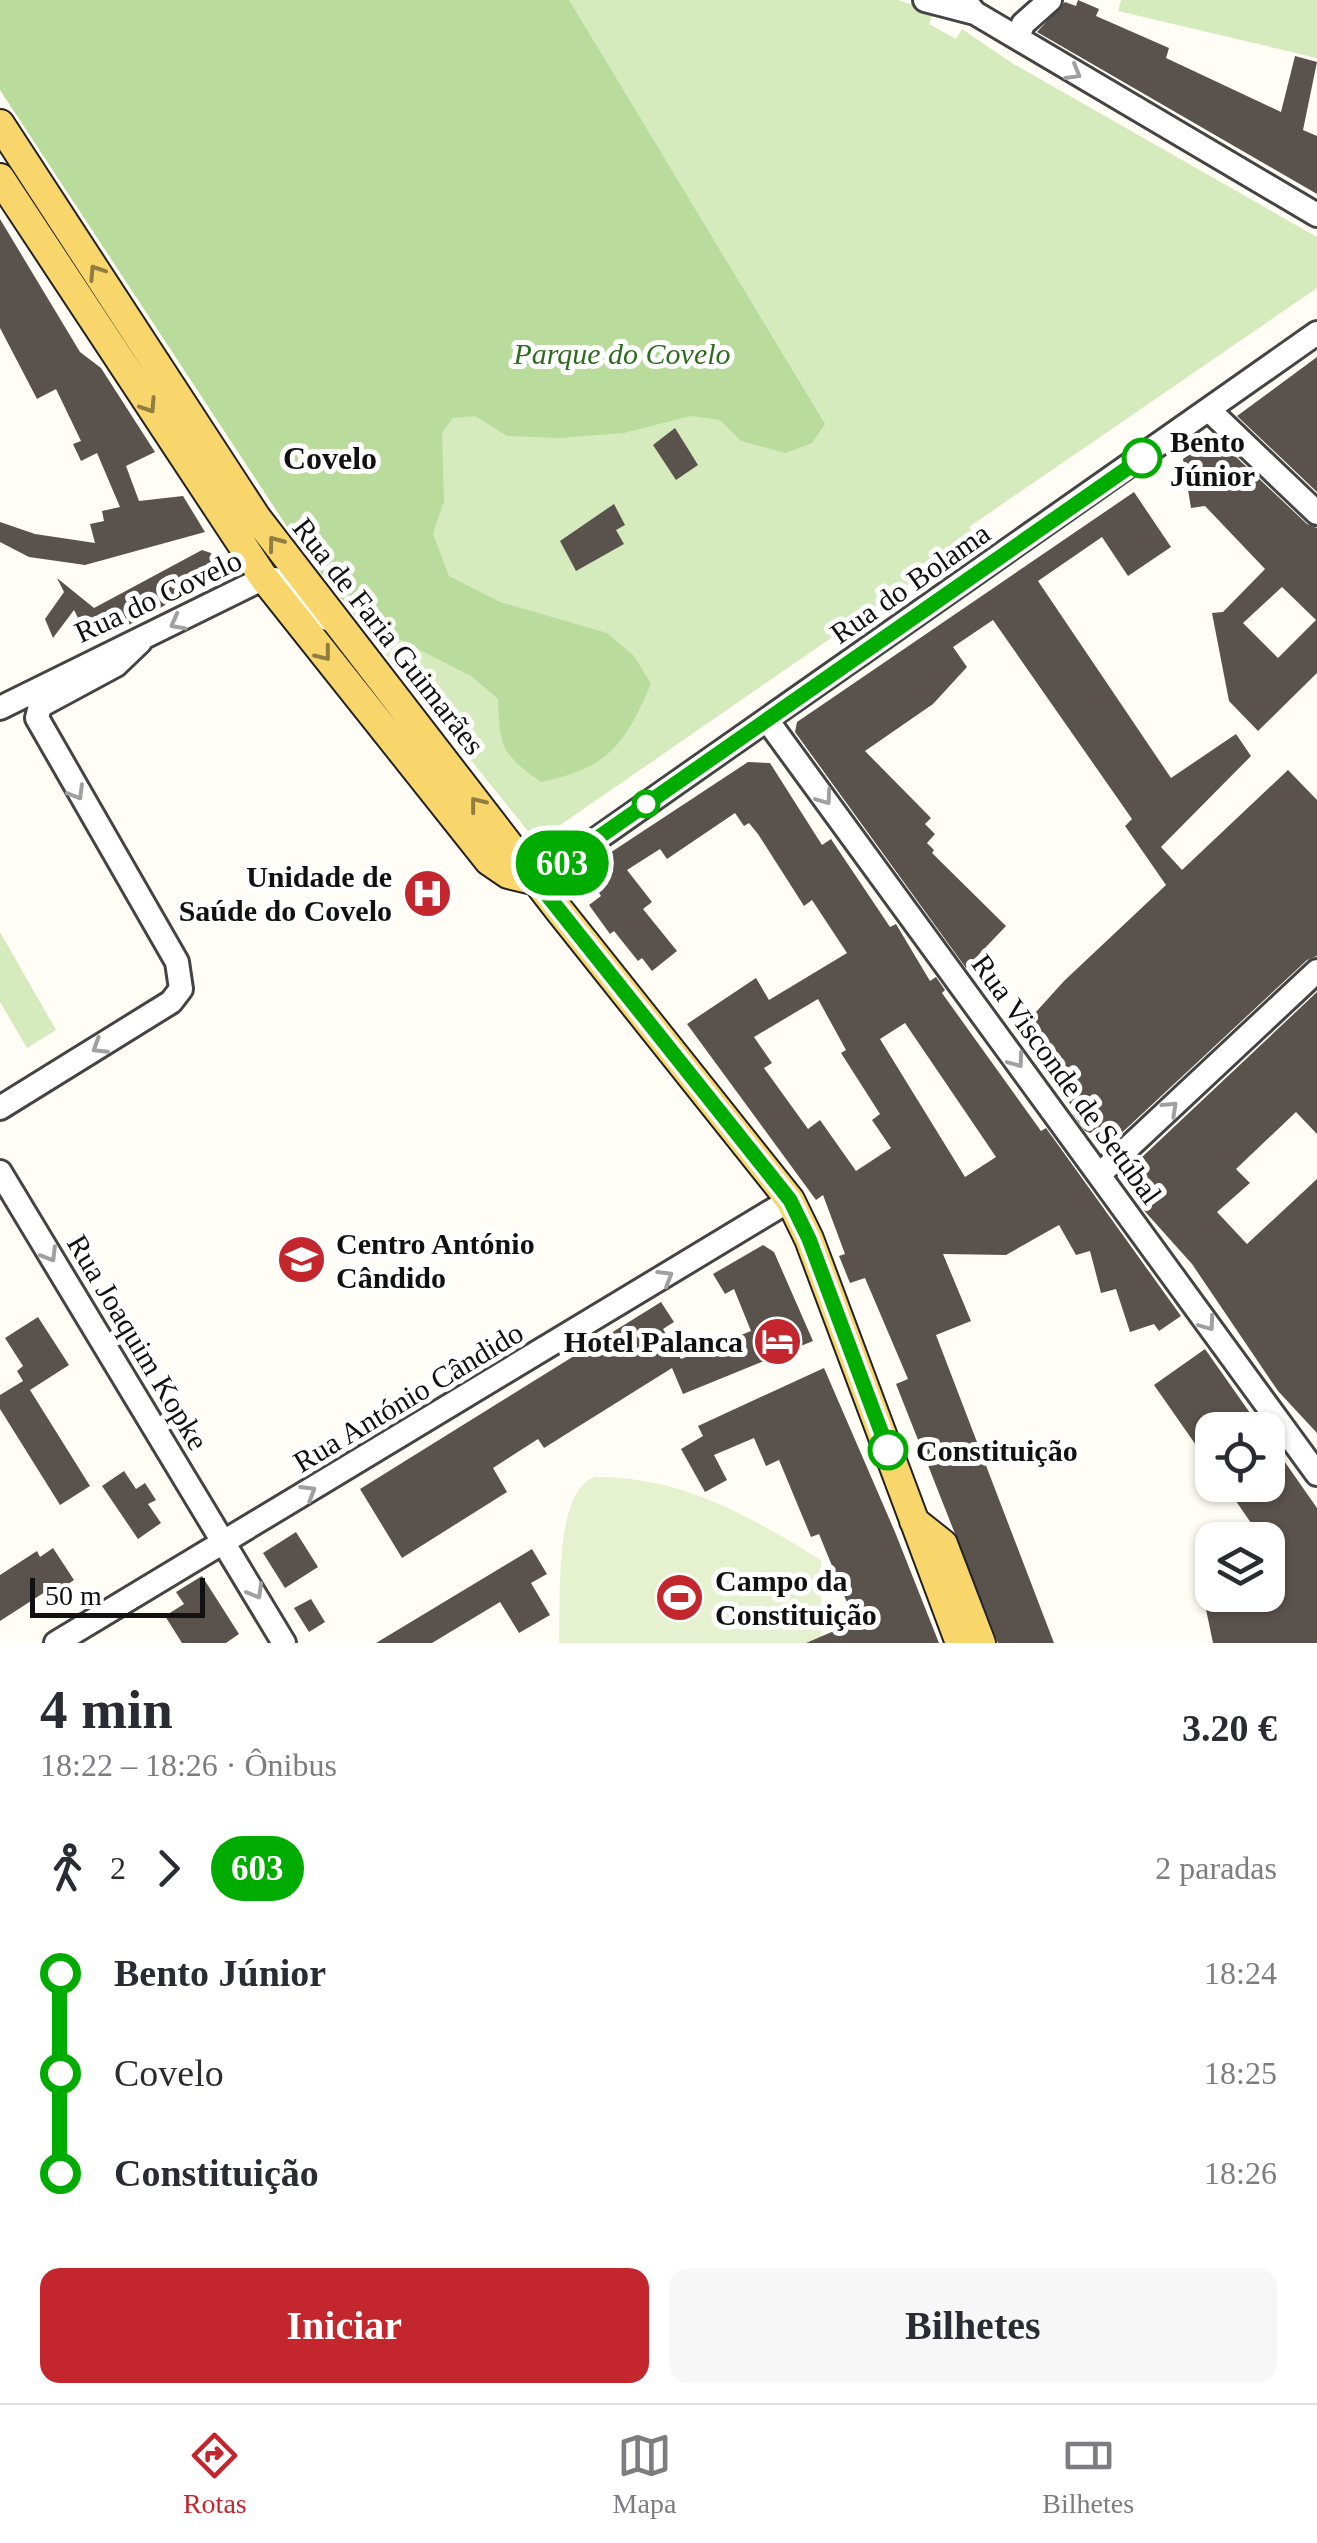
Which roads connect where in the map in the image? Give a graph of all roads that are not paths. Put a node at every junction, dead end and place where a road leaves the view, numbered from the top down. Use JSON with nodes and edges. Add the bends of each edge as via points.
{"nodes":[{"id":1,"x":926,"y":0,"type":"edge"},
{"id":2,"x":1050,"y":0,"type":"edge"},
{"id":3,"x":970,"y":6,"type":"edge"},
{"id":4,"x":1018,"y":38,"type":"junction"},
{"id":5,"x":0,"y":124,"type":"edge"},
{"id":6,"x":0,"y":178,"type":"edge"},
{"id":7,"x":1317,"y":215,"type":"edge"},
{"id":8,"x":1317,"y":333,"type":"edge"},
{"id":9,"x":1210,"y":410,"type":"junction"},
{"id":10,"x":1317,"y":513,"type":"edge"},
{"id":11,"x":264,"y":578,"type":"junction"},
{"id":12,"x":334,"y":621,"type":"junction"},
{"id":13,"x":140,"y":642,"type":"junction"},
{"id":14,"x":0,"y":708,"type":"edge"},
{"id":15,"x":768,"y":720,"type":"junction"},
{"id":16,"x":536,"y":881,"type":"junction"},
{"id":17,"x":1317,"y":970,"type":"edge"},
{"id":18,"x":0,"y":1108,"type":"edge"},
{"id":19,"x":0,"y":1172,"type":"edge"},
{"id":20,"x":1100,"y":1174,"type":"junction"},
{"id":21,"x":790,"y":1200,"type":"junction"},
{"id":22,"x":1317,"y":1474,"type":"edge"},
{"id":23,"x":914,"y":1521,"type":"junction"},
{"id":24,"x":226,"y":1543,"type":"junction"},
{"id":25,"x":56,"y":1643,"type":"edge"},
{"id":26,"x":284,"y":1643,"type":"edge"},
{"id":27,"x":960,"y":1643,"type":"edge"},
{"id":28,"x":981,"y":1643,"type":"edge"}],
"edges":[{"from":1,"to":3,"type":"street"},
{"from":2,"to":4,"type":"street"},
{"from":3,"to":4,"type":"street"},
{"from":4,"to":7,"type":"street","one_way":true},
{"from":12,"to":5,"type":"main road","name":"Rua de Faria Guimarães","one_way":true,"via":[[256,517]]},
{"from":6,"to":11,"type":"main road","name":"Rua de Faria Guimarães","one_way":true},
{"from":8,"to":9,"type":"street","name":"Rua do Bolama"},
{"from":9,"to":10,"type":"street"},
{"from":9,"to":15,"type":"street","name":"Rua do Bolama"},
{"from":11,"to":12,"type":"street","name":"Rua do Covelo","via":[[282,580],[317,616]]},
{"from":11,"to":13,"type":"street","name":"Rua do Covelo","one_way":true},
{"from":11,"to":16,"type":"main road","name":"Rua de Faria Guimarães","one_way":true,"via":[[490,862]]},
{"from":16,"to":12,"type":"main road","name":"Rua de Faria Guimarães","one_way":true},
{"from":13,"to":14,"type":"street","name":"Rua do Covelo"},
{"from":13,"to":18,"type":"street","one_way":true,"via":[[116,665],[40,706],[37,718],[177,962],[180,989],[171,1002]]},
{"from":15,"to":16,"type":"street","name":"Rua do Bolama"},
{"from":15,"to":20,"type":"street","name":"Rua Visconde de Setúbal","one_way":true},
{"from":16,"to":21,"type":"main road","name":"Rua de Faria Guimarães"},
{"from":20,"to":17,"type":"street","one_way":true},
{"from":19,"to":24,"type":"street","name":"Rua Joaquim Kopke","one_way":true},
{"from":20,"to":22,"type":"street","name":"Rua Visconde de Setúbal","one_way":true},
{"from":21,"to":23,"type":"main road","name":"Rua de Faria Guimarães"},
{"from":24,"to":21,"type":"street","name":"Rua António Cândido","one_way":true},
{"from":23,"to":27,"type":"main road","name":"Rua de Faria Guimarães"},
{"from":23,"to":28,"type":"main road","name":"Rua de Faria Guimarães","via":[[944,1544]]},
{"from":24,"to":25,"type":"street","name":"Rua António Cândido"},
{"from":24,"to":26,"type":"street","name":"Rua Joaquim Kopke","one_way":true}]}
